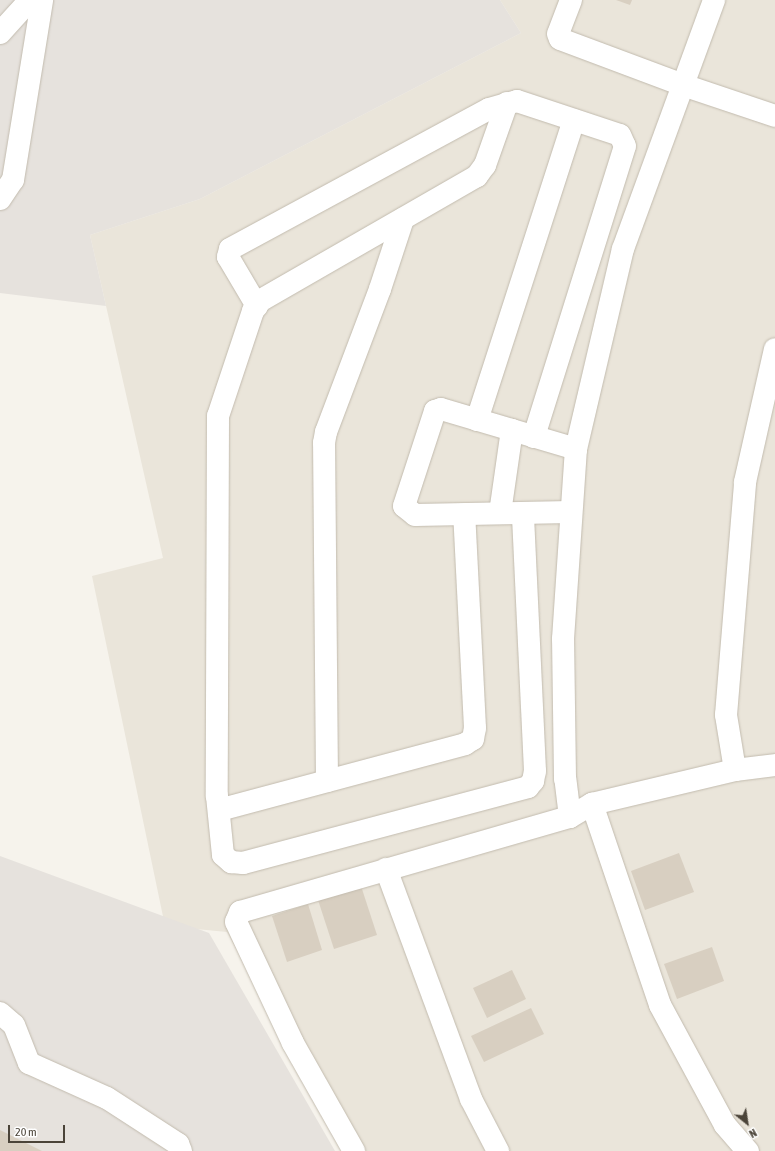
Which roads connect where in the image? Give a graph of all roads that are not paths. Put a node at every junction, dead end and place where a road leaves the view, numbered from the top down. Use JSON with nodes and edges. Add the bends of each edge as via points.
{"nodes":[{"id":1,"x":30,"y":0,"type":"edge"},
{"id":2,"x":42,"y":0,"type":"edge"},
{"id":3,"x":571,"y":0,"type":"edge"},
{"id":4,"x":714,"y":0,"type":"edge"},
{"id":5,"x":0,"y":33,"type":"edge"},
{"id":6,"x":683,"y":85,"type":"junction"},
{"id":7,"x":507,"y":103,"type":"junction"},
{"id":8,"x":775,"y":116,"type":"edge"},
{"id":9,"x":574,"y":120,"type":"junction"},
{"id":10,"x":0,"y":200,"type":"edge"},
{"id":11,"x":403,"y":219,"type":"junction"},
{"id":12,"x":257,"y":306,"type":"junction"},
{"id":13,"x":775,"y":349,"type":"edge"},
{"id":14,"x":477,"y":420,"type":"junction"},
{"id":15,"x":512,"y":430,"type":"junction"},
{"id":16,"x":534,"y":437,"type":"junction"},
{"id":17,"x":576,"y":449,"type":"junction"},
{"id":18,"x":571,"y":512,"type":"junction"},
{"id":19,"x":500,"y":513,"type":"junction"},
{"id":20,"x":523,"y":513,"type":"junction"},
{"id":21,"x":464,"y":514,"type":"junction"},
{"id":22,"x":735,"y":770,"type":"junction"},
{"id":23,"x":774,"y":770,"type":"edge"},
{"id":24,"x":328,"y":781,"type":"junction"},
{"id":25,"x":592,"y":804,"type":"junction"},
{"id":26,"x":219,"y":810,"type":"junction"},
{"id":27,"x":570,"y":817,"type":"junction"},
{"id":28,"x":386,"y":869,"type":"junction"},
{"id":29,"x":0,"y":1013,"type":"edge"},
{"id":30,"x":181,"y":1151,"type":"edge"},
{"id":31,"x":354,"y":1151,"type":"edge"},
{"id":32,"x":498,"y":1151,"type":"edge"},
{"id":33,"x":748,"y":1151,"type":"edge"}],
"edges":[{"from":1,"to":5,"type":"street"},
{"from":2,"to":10,"type":"street","via":[[13,180]]},
{"from":3,"to":6,"type":"street","via":[[558,34],[560,39]]},
{"from":4,"to":6,"type":"street"},
{"from":6,"to":8,"type":"street"},
{"from":6,"to":17,"type":"street","via":[[623,249]]},
{"from":7,"to":9,"type":"street","via":[[517,101]]},
{"from":7,"to":11,"type":"street","via":[[485,165],[477,176]]},
{"from":7,"to":12,"type":"street","via":[[488,109],[230,249],[228,257]]},
{"from":9,"to":14,"type":"street"},
{"from":9,"to":16,"type":"street","via":[[620,135],[625,146]]},
{"from":11,"to":12,"type":"street","via":[[260,301]]},
{"from":11,"to":24,"type":"street","via":[[324,443]]},
{"from":12,"to":26,"type":"street","via":[[218,416]]},
{"from":13,"to":22,"type":"street","via":[[745,482],[726,715]]},
{"from":14,"to":15,"type":"street"},
{"from":14,"to":21,"type":"street","via":[[441,409],[435,411],[404,506],[415,515]]},
{"from":15,"to":16,"type":"street"},
{"from":15,"to":19,"type":"street"},
{"from":16,"to":17,"type":"street"},
{"from":17,"to":18,"type":"street"},
{"from":18,"to":20,"type":"street"},
{"from":18,"to":27,"type":"street","via":[[562,639],[565,779]]},
{"from":19,"to":20,"type":"street"},
{"from":19,"to":21,"type":"street"},
{"from":20,"to":26,"type":"street","via":[[534,771],[533,781],[528,787],[243,863],[231,862],[223,856]]},
{"from":21,"to":24,"type":"street","via":[[475,728],[473,739],[465,744]]},
{"from":22,"to":23,"type":"street"},
{"from":22,"to":25,"type":"street"},
{"from":24,"to":26,"type":"street"},
{"from":25,"to":27,"type":"street"},
{"from":25,"to":33,"type":"street","via":[[660,1005],[725,1125]]},
{"from":27,"to":28,"type":"street"},
{"from":28,"to":31,"type":"street","via":[[240,912],[236,922],[292,1044]]},
{"from":28,"to":32,"type":"street","via":[[471,1099]]},
{"from":29,"to":30,"type":"street","via":[[14,1024],[29,1063],[107,1098],[178,1144]]}]}
